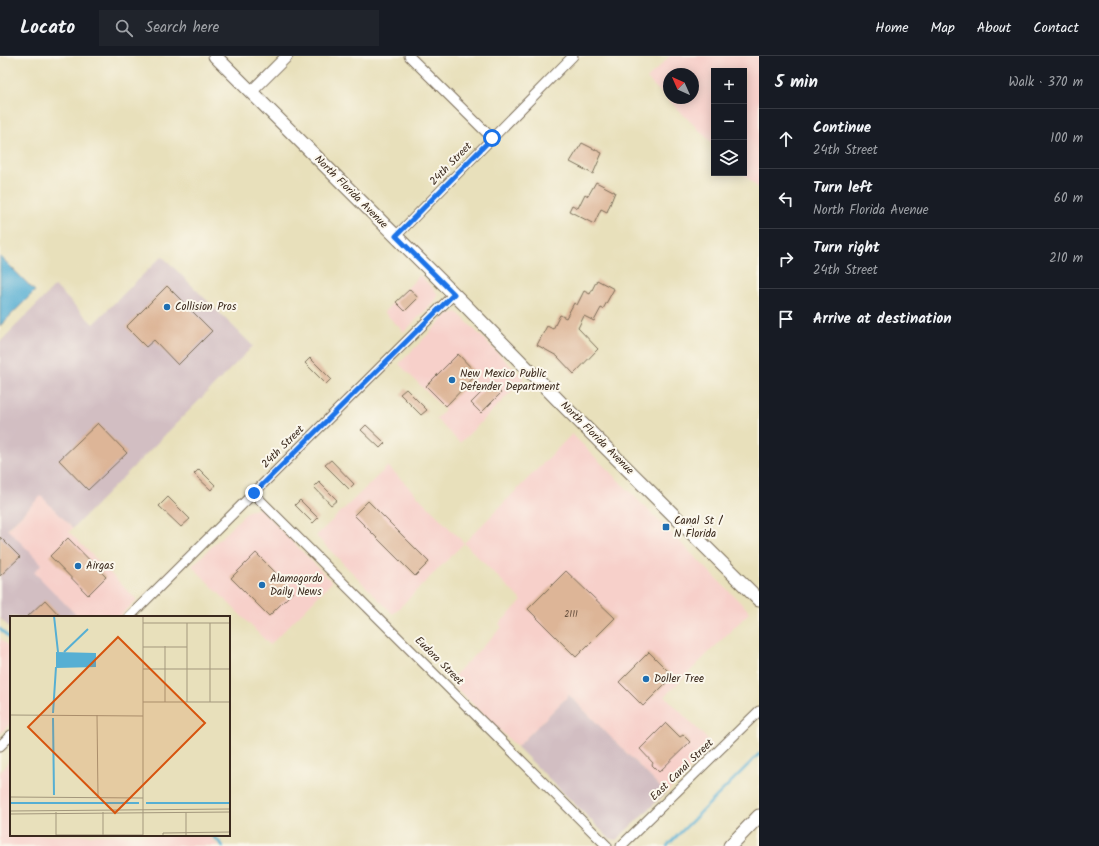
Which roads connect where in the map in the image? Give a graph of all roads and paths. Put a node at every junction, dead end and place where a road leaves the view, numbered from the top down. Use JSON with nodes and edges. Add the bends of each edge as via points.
{"nodes":[{"id":1,"x":214,"y":56,"type":"edge"},
{"id":2,"x":287,"y":56,"type":"edge"},
{"id":3,"x":409,"y":56,"type":"edge"},
{"id":4,"x":573,"y":56,"type":"edge"},
{"id":5,"x":251,"y":92,"type":"junction"},
{"id":6,"x":492,"y":138,"type":"junction"},
{"id":7,"x":396,"y":236,"type":"junction"},
{"id":8,"x":454,"y":294,"type":"junction"},
{"id":9,"x":254,"y":493,"type":"junction"},
{"id":10,"x":759,"y":600,"type":"edge"},
{"id":11,"x":130,"y":616,"type":"edge"},
{"id":12,"x":759,"y":711,"type":"edge"},
{"id":13,"x":10,"y":736,"type":"edge"},
{"id":14,"x":0,"y":746,"type":"edge"},
{"id":15,"x":759,"y":816,"type":"edge"},
{"id":16,"x":607,"y":846,"type":"edge"},
{"id":17,"x":621,"y":846,"type":"edge"},
{"id":18,"x":730,"y":846,"type":"edge"}],
"edges":[{"from":1,"to":5,"type":"main road","name":"North Florida Avenue"},
{"from":2,"to":5,"type":"street"},
{"from":3,"to":6,"type":"street"},
{"from":4,"to":6,"type":"street","name":"24th Street"},
{"from":5,"to":7,"type":"main road","name":"North Florida Avenue"},
{"from":6,"to":7,"type":"street","name":"24th Street"},
{"from":7,"to":8,"type":"main road","name":"North Florida Avenue"},
{"from":8,"to":9,"type":"street","name":"24th Street"},
{"from":8,"to":10,"type":"main road","name":"North Florida Avenue"},
{"from":9,"to":11,"type":"street","name":"24th Street"},
{"from":9,"to":16,"type":"street","name":"Eudora Street"},
{"from":12,"to":17,"type":"street","name":"East Canal Street"},
{"from":13,"to":14,"type":"street"},
{"from":15,"to":18,"type":"main road"}]}
